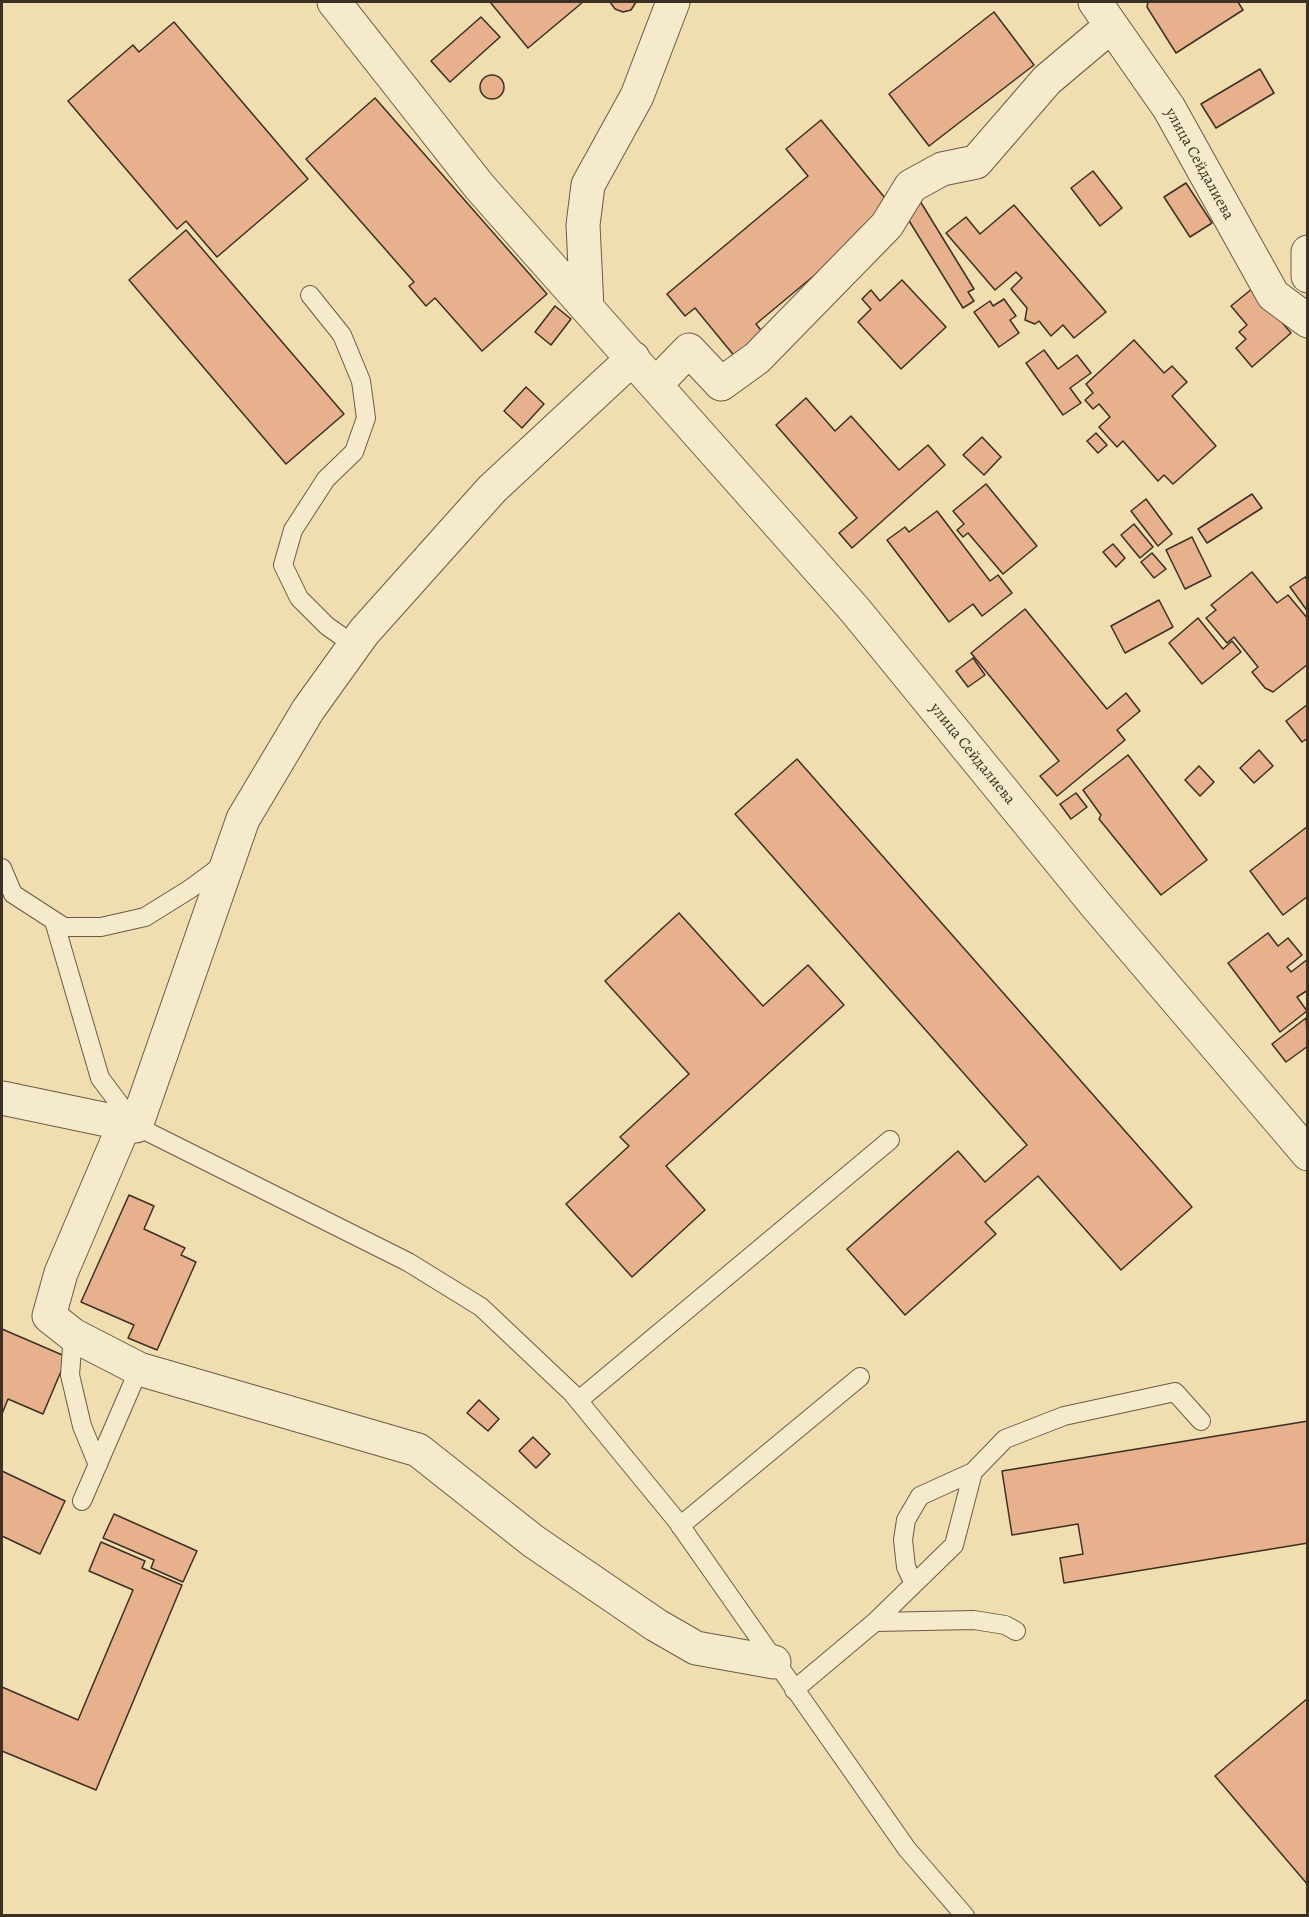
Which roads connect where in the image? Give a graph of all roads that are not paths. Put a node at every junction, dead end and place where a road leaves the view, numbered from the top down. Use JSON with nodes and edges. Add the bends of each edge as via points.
{"nodes":[{"id":1,"x":334,"y":2,"type":"edge"},
{"id":2,"x":673,"y":2,"type":"edge"},
{"id":3,"x":1103,"y":14,"type":"edge"},
{"id":4,"x":1308,"y":252,"type":"edge"},
{"id":5,"x":1308,"y":276,"type":"edge"},
{"id":6,"x":310,"y":295,"type":"dead end"},
{"id":7,"x":587,"y":308,"type":"junction"},
{"id":8,"x":1308,"y":321,"type":"edge"},
{"id":9,"x":633,"y":358,"type":"junction"},
{"id":10,"x":656,"y":384,"type":"junction"},
{"id":11,"x":354,"y":645,"type":"junction"},
{"id":12,"x":229,"y":860,"type":"junction"},
{"id":13,"x":2,"y":868,"type":"edge"},
{"id":14,"x":54,"y":921,"type":"junction"},
{"id":15,"x":2,"y":1098,"type":"edge"},
{"id":16,"x":130,"y":1125,"type":"junction"},
{"id":17,"x":890,"y":1140,"type":"dead end"},
{"id":18,"x":1308,"y":1155,"type":"edge"},
{"id":19,"x":73,"y":1335,"type":"junction"},
{"id":20,"x":139,"y":1369,"type":"junction"},
{"id":21,"x":860,"y":1377,"type":"dead end"},
{"id":22,"x":579,"y":1400,"type":"junction"},
{"id":23,"x":1202,"y":1421,"type":"dead end"},
{"id":24,"x":98,"y":1465,"type":"junction"},
{"id":25,"x":973,"y":1472,"type":"junction"},
{"id":26,"x":82,"y":1501,"type":"dead end"},
{"id":27,"x":680,"y":1526,"type":"junction"},
{"id":28,"x":914,"y":1584,"type":"junction"},
{"id":29,"x":875,"y":1622,"type":"junction"},
{"id":30,"x":1016,"y":1631,"type":"dead end"},
{"id":31,"x":774,"y":1662,"type":"junction"},
{"id":32,"x":794,"y":1690,"type":"junction"},
{"id":33,"x":965,"y":1916,"type":"edge"}],
"edges":[{"from":1,"to":7,"type":"street","name":"улица Сейдалиева","via":[[479,186]]},
{"from":2,"to":7,"type":"street","via":[[637,96],[588,185],[584,225]]},
{"from":3,"to":8,"type":"street","name":"улица Сейдалиева","via":[[1168,108],[1273,296]]},
{"from":3,"to":10,"type":"street","via":[[976,162],[942,169],[911,186],[887,225],[757,358],[721,384],[689,350]]},
{"from":4,"to":5,"type":"street"},
{"from":6,"to":11,"type":"lane","via":[[342,335],[361,381],[366,418],[354,452],[326,479],[294,530],[283,565],[299,598],[327,626]]},
{"from":7,"to":9,"type":"street","name":"улица Сейдалиева"},
{"from":9,"to":10,"type":"street","name":"улица Сейдалиева"},
{"from":9,"to":11,"type":"street","via":[[492,489]]},
{"from":10,"to":18,"type":"street","name":"улица Сейдалиева","via":[[855,610],[1095,904]]},
{"from":11,"to":12,"type":"street","via":[[308,710],[243,819]]},
{"from":12,"to":14,"type":"lane","via":[[144,917],[101,927],[64,927]]},
{"from":12,"to":16,"type":"street"},
{"from":13,"to":14,"type":"lane","via":[[12,894]]},
{"from":14,"to":16,"type":"lane","via":[[100,1078]]},
{"from":15,"to":16,"type":"street"},
{"from":16,"to":19,"type":"street","via":[[61,1273],[49,1316]]},
{"from":16,"to":22,"type":"lane","via":[[408,1262],[481,1307]]},
{"from":17,"to":22,"type":"lane"},
{"from":19,"to":20,"type":"street"},
{"from":19,"to":24,"type":"lane","via":[[70,1375],[82,1426]]},
{"from":20,"to":24,"type":"lane"},
{"from":20,"to":31,"type":"street","via":[[418,1450],[533,1540],[656,1625],[696,1648]]},
{"from":21,"to":27,"type":"lane"},
{"from":22,"to":27,"type":"lane"},
{"from":23,"to":25,"type":"lane","via":[[1175,1392],[1064,1416],[1005,1439]]},
{"from":24,"to":26,"type":"lane"},
{"from":25,"to":28,"type":"lane","via":[[954,1545]]},
{"from":25,"to":28,"type":"lane","via":[[920,1496],[906,1520],[906,1568]]},
{"from":27,"to":31,"type":"lane"},
{"from":28,"to":29,"type":"lane"},
{"from":29,"to":30,"type":"lane","via":[[974,1620],[1005,1625]]},
{"from":29,"to":32,"type":"lane"},
{"from":31,"to":32,"type":"lane"},
{"from":32,"to":33,"type":"lane","via":[[906,1849]]}]}
